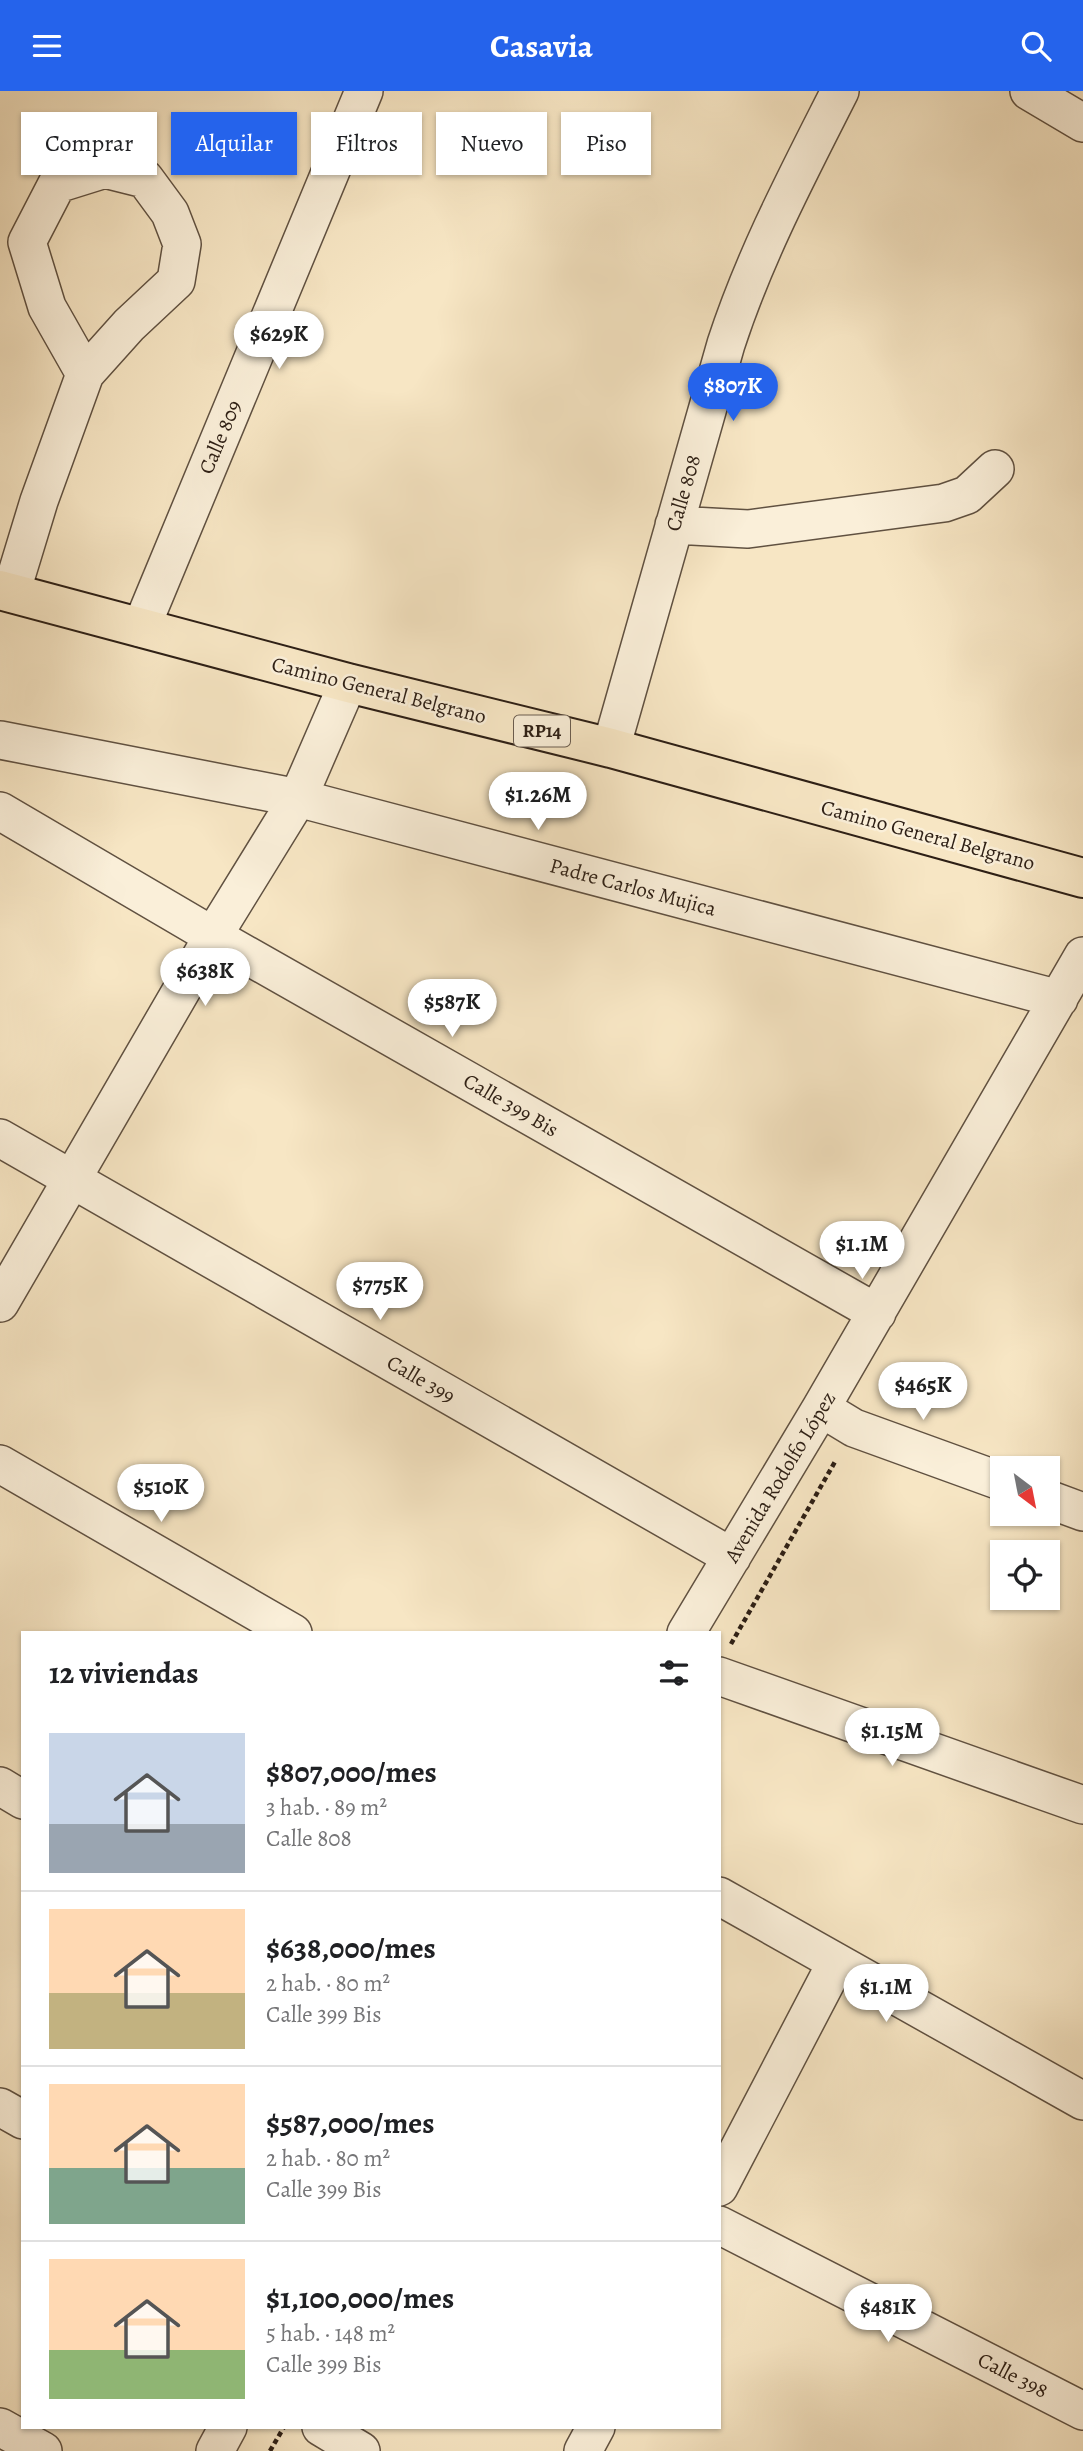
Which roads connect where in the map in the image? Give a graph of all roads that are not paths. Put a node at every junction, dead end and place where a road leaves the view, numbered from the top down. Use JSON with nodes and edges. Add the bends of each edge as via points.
{"nodes":[{"id":1,"x":364,"y":91,"type":"edge"},
{"id":2,"x":840,"y":91,"type":"edge"},
{"id":3,"x":1029,"y":91,"type":"edge"},
{"id":4,"x":1083,"y":123,"type":"edge"},
{"id":5,"x":85,"y":374,"type":"junction"},
{"id":6,"x":995,"y":469,"type":"dead end"},
{"id":7,"x":674,"y":525,"type":"junction"},
{"id":8,"x":6,"y":592,"type":"edge"},
{"id":9,"x":141,"y":628,"type":"junction"},
{"id":10,"x":348,"y":683,"type":"junction"},
{"id":11,"x":0,"y":740,"type":"edge"},
{"id":12,"x":611,"y":748,"type":"junction"},
{"id":13,"x":298,"y":798,"type":"junction"},
{"id":14,"x":0,"y":811,"type":"edge"},
{"id":15,"x":1083,"y":877,"type":"edge"},
{"id":16,"x":213,"y":936,"type":"junction"},
{"id":17,"x":1083,"y":956,"type":"edge"},
{"id":18,"x":1059,"y":999,"type":"junction"},
{"id":19,"x":0,"y":1137,"type":"edge"},
{"id":20,"x":73,"y":1179,"type":"junction"},
{"id":21,"x":0,"y":1303,"type":"edge"},
{"id":22,"x":877,"y":1313,"type":"junction"},
{"id":23,"x":821,"y":1409,"type":"junction"},
{"id":24,"x":0,"y":1464,"type":"edge"},
{"id":25,"x":990,"y":1477,"type":"edge"},
{"id":26,"x":1060,"y":1503,"type":"edge"},
{"id":27,"x":1083,"y":1511,"type":"edge"},
{"id":28,"x":732,"y":1557,"type":"junction"},
{"id":29,"x":290,"y":1631,"type":"edge"},
{"id":30,"x":687,"y":1631,"type":"edge"},
{"id":31,"x":721,"y":1677,"type":"edge"},
{"id":32,"x":0,"y":1786,"type":"edge"},
{"id":33,"x":21,"y":1799,"type":"edge"},
{"id":34,"x":1083,"y":1805,"type":"edge"},
{"id":35,"x":721,"y":1897,"type":"edge"},
{"id":36,"x":836,"y":1963,"type":"junction"},
{"id":37,"x":1083,"y":2101,"type":"edge"},
{"id":38,"x":0,"y":2107,"type":"edge"},
{"id":39,"x":21,"y":2119,"type":"edge"},
{"id":40,"x":721,"y":2183,"type":"edge"},
{"id":41,"x":721,"y":2226,"type":"edge"},
{"id":42,"x":1083,"y":2411,"type":"edge"},
{"id":43,"x":0,"y":2427,"type":"edge"},
{"id":44,"x":227,"y":2429,"type":"edge"},
{"id":45,"x":324,"y":2429,"type":"edge"},
{"id":46,"x":43,"y":2451,"type":"edge"},
{"id":47,"x":215,"y":2451,"type":"edge"},
{"id":48,"x":361,"y":2451,"type":"edge"}],
"edges":[{"from":1,"to":9,"type":"street","name":"Calle 809"},
{"from":2,"to":7,"type":"street","name":"Calle 808","via":[[742,293]]},
{"from":3,"to":4,"type":"street"},
{"from":5,"to":5,"type":"street","via":[[176,281],[183,244],[170,213],[145,179],[104,169],[57,184],[27,241],[47,307]]},
{"from":5,"to":8,"type":"street"},
{"from":6,"to":7,"type":"street","via":[[967,495],[944,503],[748,529]]},
{"from":7,"to":12,"type":"street","name":"Calle 808"},
{"from":8,"to":9,"type":"main road","name":"Camino General Belgrano","number":"RP14"},
{"from":9,"to":10,"type":"main road","name":"Camino General Belgrano","number":"RP14"},
{"from":10,"to":12,"type":"main road","name":"Camino General Belgrano","number":"RP14"},
{"from":10,"to":13,"type":"street"},
{"from":11,"to":13,"type":"street","name":"Padre Carlos Mujica"},
{"from":12,"to":15,"type":"main road","name":"Camino General Belgrano","number":"RP14"},
{"from":13,"to":16,"type":"street"},
{"from":13,"to":18,"type":"street","name":"Padre Carlos Mujica"},
{"from":14,"to":16,"type":"street","name":"Calle 399 Bis"},
{"from":16,"to":20,"type":"street"},
{"from":16,"to":22,"type":"street","name":"Calle 399 Bis"},
{"from":17,"to":18,"type":"street","name":"Avenida Rodolfo López"},
{"from":18,"to":22,"type":"street","name":"Avenida Rodolfo López"},
{"from":19,"to":20,"type":"street","name":"Calle 399"},
{"from":20,"to":21,"type":"street"},
{"from":20,"to":28,"type":"street","name":"Calle 399"},
{"from":22,"to":23,"type":"street","name":"Avenida Rodolfo López"},
{"from":23,"to":25,"type":"street","via":[[855,1428]]},
{"from":23,"to":28,"type":"street","name":"Avenida Rodolfo López"},
{"from":24,"to":29,"type":"street"},
{"from":26,"to":27,"type":"street"},
{"from":28,"to":30,"type":"street","name":"Avenida Rodolfo López"},
{"from":31,"to":34,"type":"street"},
{"from":32,"to":33,"type":"street"},
{"from":35,"to":36,"type":"street"},
{"from":36,"to":37,"type":"street"},
{"from":36,"to":40,"type":"street"},
{"from":38,"to":39,"type":"street"},
{"from":41,"to":42,"type":"street","name":"Calle 398"},
{"from":43,"to":46,"type":"street"},
{"from":44,"to":47,"type":"street"},
{"from":45,"to":48,"type":"street"}]}
